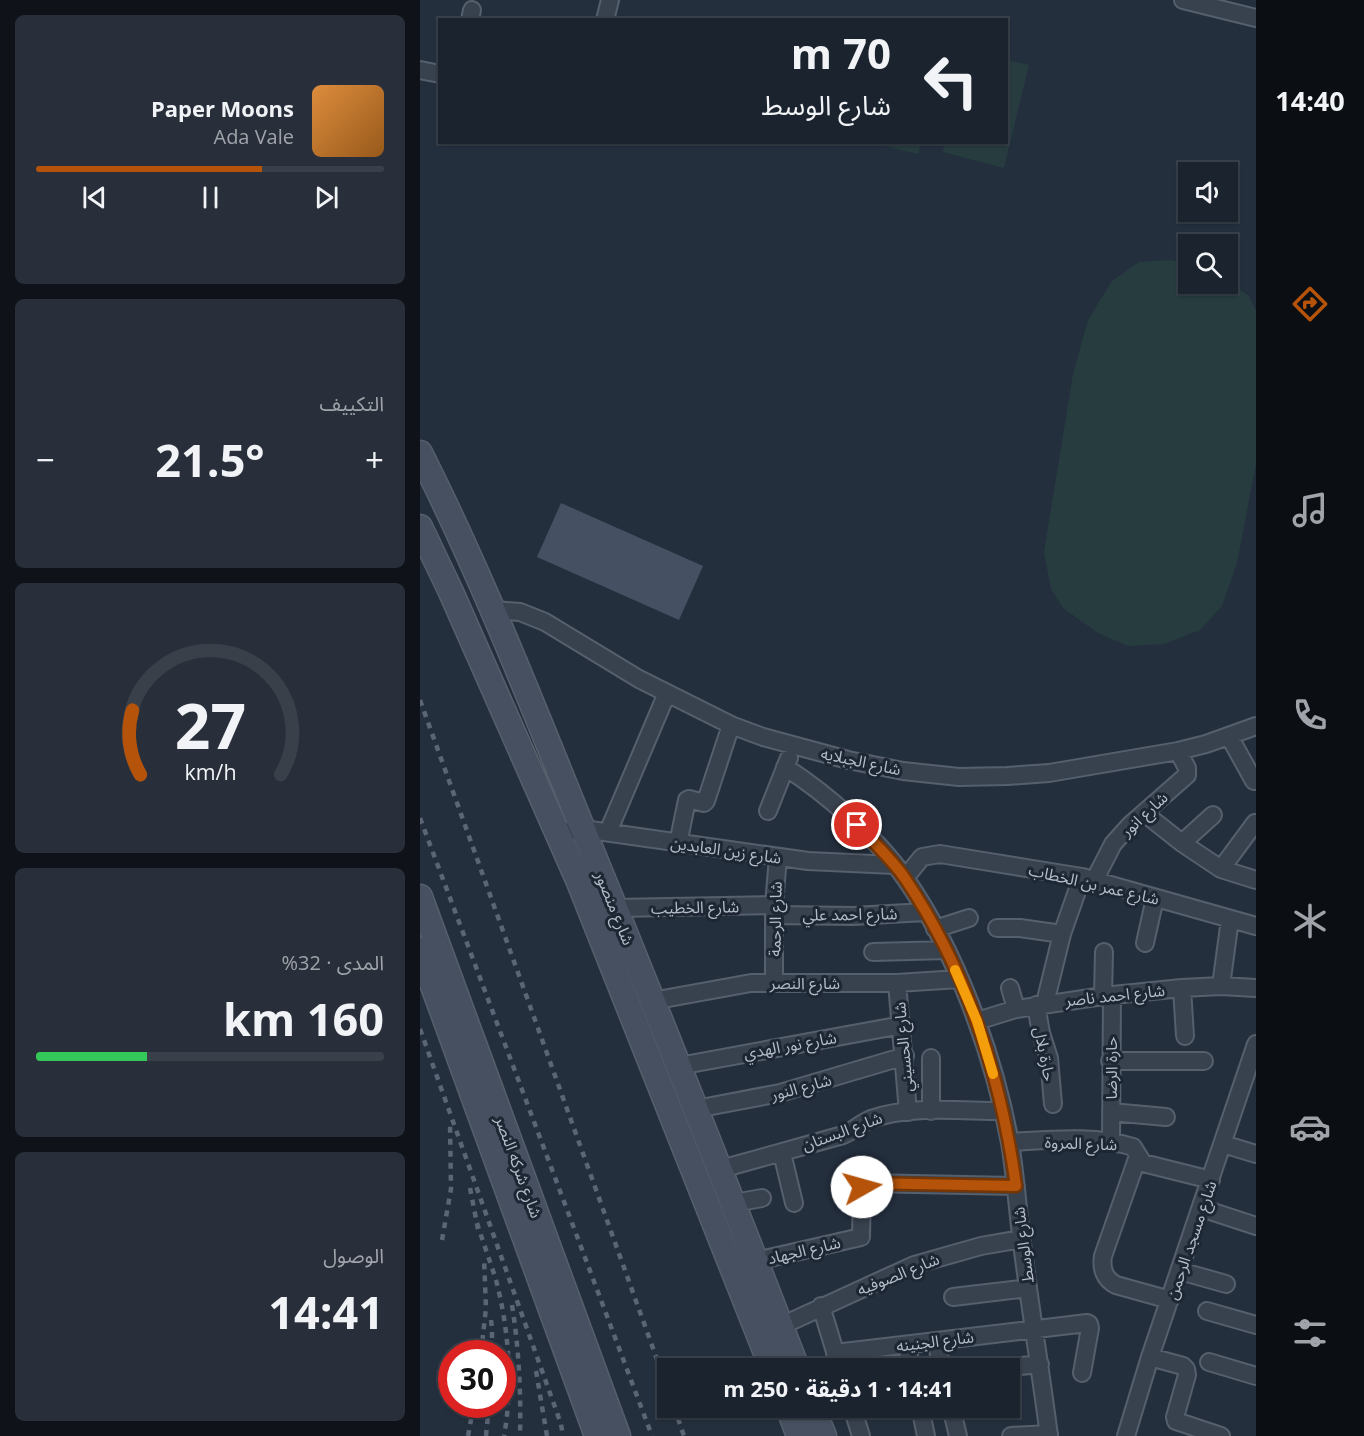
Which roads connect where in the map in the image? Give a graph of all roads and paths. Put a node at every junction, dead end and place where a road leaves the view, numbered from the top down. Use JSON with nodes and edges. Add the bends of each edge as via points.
{"nodes":[{"id":1,"x":610,"y":0,"type":"edge"},
{"id":2,"x":1183,"y":0,"type":"edge"},
{"id":3,"x":606,"y":18,"type":"edge"},
{"id":4,"x":1256,"y":18,"type":"edge"},
{"id":5,"x":420,"y":70,"type":"edge"},
{"id":6,"x":438,"y":74,"type":"edge"},
{"id":7,"x":420,"y":453,"type":"edge"},
{"id":8,"x":429,"y":494,"type":"edge"},
{"id":9,"x":420,"y":527,"type":"edge"},
{"id":10,"x":492,"y":610,"type":"junction"},
{"id":11,"x":667,"y":693,"type":"junction"},
{"id":12,"x":731,"y":725,"type":"junction"},
{"id":13,"x":1256,"y":726,"type":"edge"},
{"id":14,"x":1228,"y":736,"type":"junction"},
{"id":15,"x":793,"y":746,"type":"junction"},
{"id":16,"x":1178,"y":751,"type":"junction"},
{"id":17,"x":785,"y":767,"type":"junction"},
{"id":18,"x":1254,"y":782,"type":"dead end"},
{"id":19,"x":768,"y":811,"type":"dead end"},
{"id":20,"x":1144,"y":813,"type":"junction"},
{"id":21,"x":1213,"y":815,"type":"dead end"},
{"id":22,"x":1255,"y":824,"type":"edge"},
{"id":23,"x":583,"y":829,"type":"junction"},
{"id":24,"x":608,"y":832,"type":"junction"},
{"id":25,"x":558,"y":833,"type":"junction"},
{"id":26,"x":1182,"y":843,"type":"junction"},
{"id":27,"x":678,"y":844,"type":"junction"},
{"id":28,"x":778,"y":857,"type":"junction"},
{"id":29,"x":894,"y":865,"type":"junction"},
{"id":30,"x":1221,"y":869,"type":"junction"},
{"id":31,"x":905,"y":878,"type":"junction"},
{"id":32,"x":1088,"y":879,"type":"junction"},
{"id":33,"x":1256,"y":880,"type":"edge"},
{"id":34,"x":420,"y":897,"type":"edge"},
{"id":35,"x":1155,"y":898,"type":"junction"},
{"id":36,"x":616,"y":908,"type":"junction"},
{"id":37,"x":774,"y":910,"type":"junction"},
{"id":38,"x":926,"y":912,"type":"junction"},
{"id":39,"x":969,"y":918,"type":"dead end"},
{"id":40,"x":1230,"y":919,"type":"junction"},
{"id":41,"x":1256,"y":926,"type":"edge"},
{"id":42,"x":998,"y":928,"type":"dead end"},
{"id":43,"x":935,"y":929,"type":"junction"},
{"id":44,"x":1062,"y":934,"type":"junction"},
{"id":45,"x":1144,"y":943,"type":"dead end"},
{"id":46,"x":946,"y":950,"type":"junction"},
{"id":47,"x":420,"y":951,"type":"edge"},
{"id":48,"x":873,"y":952,"type":"dead end"},
{"id":49,"x":1104,"y":952,"type":"dead end"},
{"id":50,"x":959,"y":979,"type":"junction"},
{"id":51,"x":774,"y":982,"type":"junction"},
{"id":52,"x":897,"y":983,"type":"junction"},
{"id":53,"x":1221,"y":986,"type":"junction"},
{"id":54,"x":1010,"y":988,"type":"dead end"},
{"id":55,"x":1182,"y":988,"type":"junction"},
{"id":56,"x":1256,"y":988,"type":"edge"},
{"id":57,"x":1108,"y":996,"type":"junction"},
{"id":58,"x":652,"y":1001,"type":"junction"},
{"id":59,"x":1040,"y":1004,"type":"junction"},
{"id":60,"x":1016,"y":1009,"type":"junction"},
{"id":61,"x":977,"y":1021,"type":"junction"},
{"id":62,"x":902,"y":1025,"type":"junction"},
{"id":63,"x":1185,"y":1036,"type":"dead end"},
{"id":64,"x":1256,"y":1044,"type":"edge"},
{"id":65,"x":905,"y":1056,"type":"junction"},
{"id":66,"x":931,"y":1059,"type":"dead end"},
{"id":67,"x":1110,"y":1061,"type":"junction"},
{"id":68,"x":1204,"y":1061,"type":"dead end"},
{"id":69,"x":679,"y":1066,"type":"junction"},
{"id":70,"x":1053,"y":1104,"type":"dead end"},
{"id":71,"x":696,"y":1109,"type":"junction"},
{"id":72,"x":931,"y":1111,"type":"junction"},
{"id":73,"x":1002,"y":1111,"type":"junction"},
{"id":74,"x":908,"y":1112,"type":"junction"},
{"id":75,"x":1111,"y":1112,"type":"junction"},
{"id":76,"x":1166,"y":1117,"type":"dead end"},
{"id":77,"x":1111,"y":1141,"type":"junction"},
{"id":78,"x":1010,"y":1142,"type":"junction"},
{"id":79,"x":1223,"y":1144,"type":"junction"},
{"id":80,"x":782,"y":1153,"type":"junction"},
{"id":81,"x":1256,"y":1155,"type":"edge"},
{"id":82,"x":1137,"y":1156,"type":"junction"},
{"id":83,"x":721,"y":1169,"type":"junction"},
{"id":84,"x":1211,"y":1180,"type":"junction"},
{"id":85,"x":1016,"y":1186,"type":"junction"},
{"id":86,"x":762,"y":1197,"type":"dead end"},
{"id":87,"x":734,"y":1203,"type":"junction"},
{"id":88,"x":794,"y":1203,"type":"dead end"},
{"id":89,"x":1201,"y":1208,"type":"junction"},
{"id":90,"x":1256,"y":1226,"type":"edge"},
{"id":91,"x":1021,"y":1239,"type":"junction"},
{"id":92,"x":756,"y":1261,"type":"junction"},
{"id":93,"x":1180,"y":1271,"type":"junction"},
{"id":94,"x":1226,"y":1284,"type":"dead end"},
{"id":95,"x":1028,"y":1288,"type":"junction"},
{"id":96,"x":954,"y":1297,"type":"dead end"},
{"id":97,"x":1170,"y":1300,"type":"junction"},
{"id":98,"x":821,"y":1306,"type":"junction"},
{"id":99,"x":1207,"y":1311,"type":"dead end"},
{"id":100,"x":1256,"y":1325,"type":"edge"},
{"id":101,"x":781,"y":1326,"type":"junction"},
{"id":102,"x":1034,"y":1330,"type":"junction"},
{"id":103,"x":936,"y":1341,"type":"junction"},
{"id":104,"x":907,"y":1345,"type":"junction"},
{"id":105,"x":1150,"y":1357,"type":"junction"},
{"id":106,"x":768,"y":1358,"type":"edge"},
{"id":107,"x":793,"y":1358,"type":"edge"},
{"id":108,"x":837,"y":1358,"type":"edge"},
{"id":109,"x":847,"y":1358,"type":"edge"},
{"id":110,"x":909,"y":1358,"type":"edge"},
{"id":111,"x":940,"y":1358,"type":"edge"},
{"id":112,"x":1209,"y":1362,"type":"dead end"},
{"id":113,"x":1040,"y":1364,"type":"junction"},
{"id":114,"x":1020,"y":1366,"type":"edge"},
{"id":115,"x":1082,"y":1373,"type":"dead end"},
{"id":116,"x":1256,"y":1376,"type":"edge"},
{"id":117,"x":792,"y":1418,"type":"edge"},
{"id":118,"x":817,"y":1418,"type":"edge"},
{"id":119,"x":855,"y":1418,"type":"edge"},
{"id":120,"x":922,"y":1418,"type":"edge"},
{"id":121,"x":954,"y":1418,"type":"edge"},
{"id":122,"x":1049,"y":1435,"type":"edge"},
{"id":123,"x":597,"y":1436,"type":"edge"},
{"id":124,"x":618,"y":1436,"type":"edge"},
{"id":125,"x":799,"y":1436,"type":"edge"},
{"id":126,"x":824,"y":1436,"type":"edge"},
{"id":127,"x":861,"y":1436,"type":"edge"},
{"id":128,"x":926,"y":1436,"type":"edge"},
{"id":129,"x":958,"y":1436,"type":"edge"},
{"id":130,"x":1011,"y":1436,"type":"edge"},
{"id":131,"x":1126,"y":1436,"type":"edge"},
{"id":132,"x":1221,"y":1436,"type":"edge"}],
"edges":[{"from":1,"to":3,"type":"street"},
{"from":2,"to":4,"type":"street"},
{"from":5,"to":6,"type":"street"},
{"from":7,"to":8,"type":"street","name":"شارع منصور"},
{"from":8,"to":10,"type":"street","name":"شارع منصور"},
{"from":9,"to":25,"type":"street","name":"شارع منصور"},
{"from":10,"to":11,"type":"street","name":"شارع الجبلايه","via":[[520,612],[545,621]]},
{"from":10,"to":23,"type":"street","name":"شارع منصور"},
{"from":11,"to":12,"type":"street","name":"شارع الجبلايه"},
{"from":11,"to":24,"type":"street"},
{"from":12,"to":15,"type":"street","name":"شارع الجبلايه"},
{"from":12,"to":27,"type":"street","via":[[705,802],[687,801]]},
{"from":13,"to":14,"type":"street","name":"شارع الجبلايه"},
{"from":14,"to":16,"type":"street","name":"شارع الجبلايه"},
{"from":14,"to":18,"type":"street"},
{"from":15,"to":16,"type":"street","name":"شارع الجبلايه","via":[[903,771],[959,777],[1049,773]]},
{"from":15,"to":17,"type":"street"},
{"from":16,"to":20,"type":"street","name":"شارع انور","via":[[1187,775]]},
{"from":17,"to":19,"type":"street"},
{"from":17,"to":29,"type":"street","name":"شارع الوسط","via":[[833,803]]},
{"from":20,"to":26,"type":"street"},
{"from":20,"to":32,"type":"street","name":"شارع انور","via":[[1113,844]]},
{"from":21,"to":26,"type":"street"},
{"from":22,"to":30,"type":"street"},
{"from":23,"to":24,"type":"street","name":"شارع زين العابدين"},
{"from":23,"to":25,"type":"street","name":"شارع زين العابدين"},
{"from":23,"to":36,"type":"street","name":"شارع منصور"},
{"from":24,"to":27,"type":"street","name":"شارع زين العابدين"},
{"from":25,"to":106,"type":"street","name":"شارع منصور"},
{"from":26,"to":30,"type":"street"},
{"from":27,"to":28,"type":"street","name":"شارع زين العابدين"},
{"from":28,"to":29,"type":"street","name":"شارع زين العابدين"},
{"from":28,"to":37,"type":"street","name":"شارع الرحمة"},
{"from":29,"to":31,"type":"street","name":"شارع الوسط"},
{"from":30,"to":33,"type":"street"},
{"from":31,"to":32,"type":"street","name":"شارع عمر بن الخطاب","via":[[922,857],[934,854]]},
{"from":31,"to":38,"type":"street","name":"شارع الوسط"},
{"from":32,"to":35,"type":"street","name":"شارع عمر بن الخطاب"},
{"from":32,"to":44,"type":"street","name":"شارع انور"},
{"from":34,"to":124,"type":"street","name":"شارع شركه النصر"},
{"from":35,"to":40,"type":"street","name":"شارع عمر بن الخطاب"},
{"from":35,"to":45,"type":"street"},
{"from":36,"to":37,"type":"street","name":"شارع الخطيب"},
{"from":36,"to":58,"type":"street","name":"شارع منصور"},
{"from":37,"to":38,"type":"street","name":"شارع احمد علي","via":[[853,916]]},
{"from":37,"to":51,"type":"street","name":"شارع الرحمة"},
{"from":38,"to":43,"type":"street","name":"شارع الوسط"},
{"from":39,"to":43,"type":"street"},
{"from":40,"to":41,"type":"street","name":"شارع عمر بن الخطاب"},
{"from":40,"to":53,"type":"street"},
{"from":42,"to":44,"type":"street"},
{"from":43,"to":46,"type":"street","name":"شارع الوسط"},
{"from":44,"to":59,"type":"street","name":"شارع انور"},
{"from":46,"to":48,"type":"street"},
{"from":46,"to":50,"type":"street","name":"شارع الوسط"},
{"from":47,"to":123,"type":"street","name":"شارع شركه النصر"},
{"from":49,"to":57,"type":"street","name":"حارة الرضا"},
{"from":50,"to":52,"type":"street","name":"شارع النصر"},
{"from":50,"to":61,"type":"street","name":"شارع الوسط"},
{"from":51,"to":52,"type":"street","name":"شارع النصر"},
{"from":51,"to":58,"type":"street","name":"شارع النصر"},
{"from":52,"to":62,"type":"street","name":"شارع الحسيني"},
{"from":53,"to":55,"type":"street","name":"شارع احمد ناصر"},
{"from":53,"to":56,"type":"street","name":"شارع احمد ناصر"},
{"from":54,"to":60,"type":"street"},
{"from":55,"to":57,"type":"street","name":"شارع احمد ناصر"},
{"from":55,"to":63,"type":"street"},
{"from":57,"to":59,"type":"street","name":"شارع احمد ناصر"},
{"from":57,"to":67,"type":"street","name":"حارة الرضا"},
{"from":58,"to":69,"type":"street","name":"شارع منصور"},
{"from":59,"to":60,"type":"street","name":"شارع احمد ناصر"},
{"from":59,"to":70,"type":"street","name":"حارة بلال"},
{"from":60,"to":61,"type":"street","name":"شارع احمد ناصر"},
{"from":61,"to":73,"type":"street","name":"شارع الوسط"},
{"from":62,"to":65,"type":"street","name":"شارع الحسيني"},
{"from":62,"to":69,"type":"street","name":"شارع نور الهدي"},
{"from":64,"to":79,"type":"street","name":"شارع مسجد الرحمن"},
{"from":65,"to":71,"type":"street","name":"شارع النور","via":[[780,1093]]},
{"from":65,"to":74,"type":"street","name":"شارع الحسيني"},
{"from":66,"to":72,"type":"street"},
{"from":67,"to":68,"type":"street"},
{"from":67,"to":75,"type":"street","name":"حارة الرضا"},
{"from":69,"to":71,"type":"street","name":"شارع منصور"},
{"from":71,"to":83,"type":"street","name":"شارع منصور"},
{"from":72,"to":73,"type":"street","name":"شارع البستان"},
{"from":72,"to":74,"type":"street","name":"شارع البستان"},
{"from":73,"to":78,"type":"street","name":"شارع الوسط"},
{"from":74,"to":80,"type":"street","name":"شارع البستان","via":[[868,1120],[843,1135]]},
{"from":75,"to":76,"type":"street"},
{"from":75,"to":77,"type":"street","name":"حارة الرضا"},
{"from":77,"to":78,"type":"street","name":"شارع المروة"},
{"from":77,"to":82,"type":"street","name":"شارع المروة","via":[[1133,1147]]},
{"from":78,"to":85,"type":"street","name":"شارع الوسط"},
{"from":79,"to":81,"type":"street"},
{"from":79,"to":84,"type":"street","name":"شارع مسجد الرحمن"},
{"from":80,"to":83,"type":"street","name":"شارع البستان"},
{"from":80,"to":88,"type":"street"},
{"from":82,"to":84,"type":"street","name":"شارع المروة","via":[[1143,1163]]},
{"from":82,"to":97,"type":"street","via":[[1103,1256],[1103,1271],[1116,1285]]},
{"from":83,"to":87,"type":"street","name":"شارع منصور"},
{"from":84,"to":89,"type":"street","name":"شارع مسجد الرحمن"},
{"from":85,"to":91,"type":"street","name":"شارع الوسط"},
{"from":85,"to":92,"type":"street","name":"شارع الجهاد","via":[[863,1184],[860,1237]]},
{"from":86,"to":87,"type":"street"},
{"from":87,"to":92,"type":"street","name":"شارع منصور"},
{"from":89,"to":90,"type":"street"},
{"from":89,"to":93,"type":"street","name":"شارع مسجد الرحمن"},
{"from":91,"to":95,"type":"street","name":"شارع الوسط"},
{"from":91,"to":98,"type":"street","name":"شارع الصوفيه","via":[[914,1265]]},
{"from":92,"to":101,"type":"street","name":"شارع منصور"},
{"from":93,"to":94,"type":"street"},
{"from":93,"to":97,"type":"street","name":"شارع مسجد الرحمن"},
{"from":95,"to":96,"type":"street"},
{"from":95,"to":102,"type":"street","name":"شارع الوسط"},
{"from":97,"to":105,"type":"street","name":"شارع مسجد الرحمن"},
{"from":98,"to":101,"type":"street","name":"شارع الصوفيه"},
{"from":98,"to":108,"type":"street"},
{"from":99,"to":100,"type":"street"},
{"from":101,"to":107,"type":"street","name":"شارع منصور"},
{"from":102,"to":103,"type":"street","name":"شارع الجنينه"},
{"from":102,"to":113,"type":"street","name":"شارع الوسط"},
{"from":102,"to":115,"type":"street","name":"شارع الجنينه","via":[[1089,1324]]},
{"from":103,"to":104,"type":"street","name":"شارع الجنينه"},
{"from":103,"to":111,"type":"street"},
{"from":104,"to":109,"type":"street","name":"شارع الجنينه"},
{"from":104,"to":110,"type":"street"},
{"from":105,"to":131,"type":"street","name":"شارع مسجد الرحمن"},
{"from":105,"to":132,"type":"street","via":[[1186,1370],[1176,1422]]},
{"from":112,"to":116,"type":"street"},
{"from":113,"to":114,"type":"street"},
{"from":113,"to":122,"type":"street","name":"شارع الوسط"},
{"from":117,"to":125,"type":"street"},
{"from":118,"to":126,"type":"street"},
{"from":119,"to":127,"type":"street"},
{"from":120,"to":128,"type":"street"},
{"from":121,"to":129,"type":"street"},
{"from":122,"to":130,"type":"street"}]}
